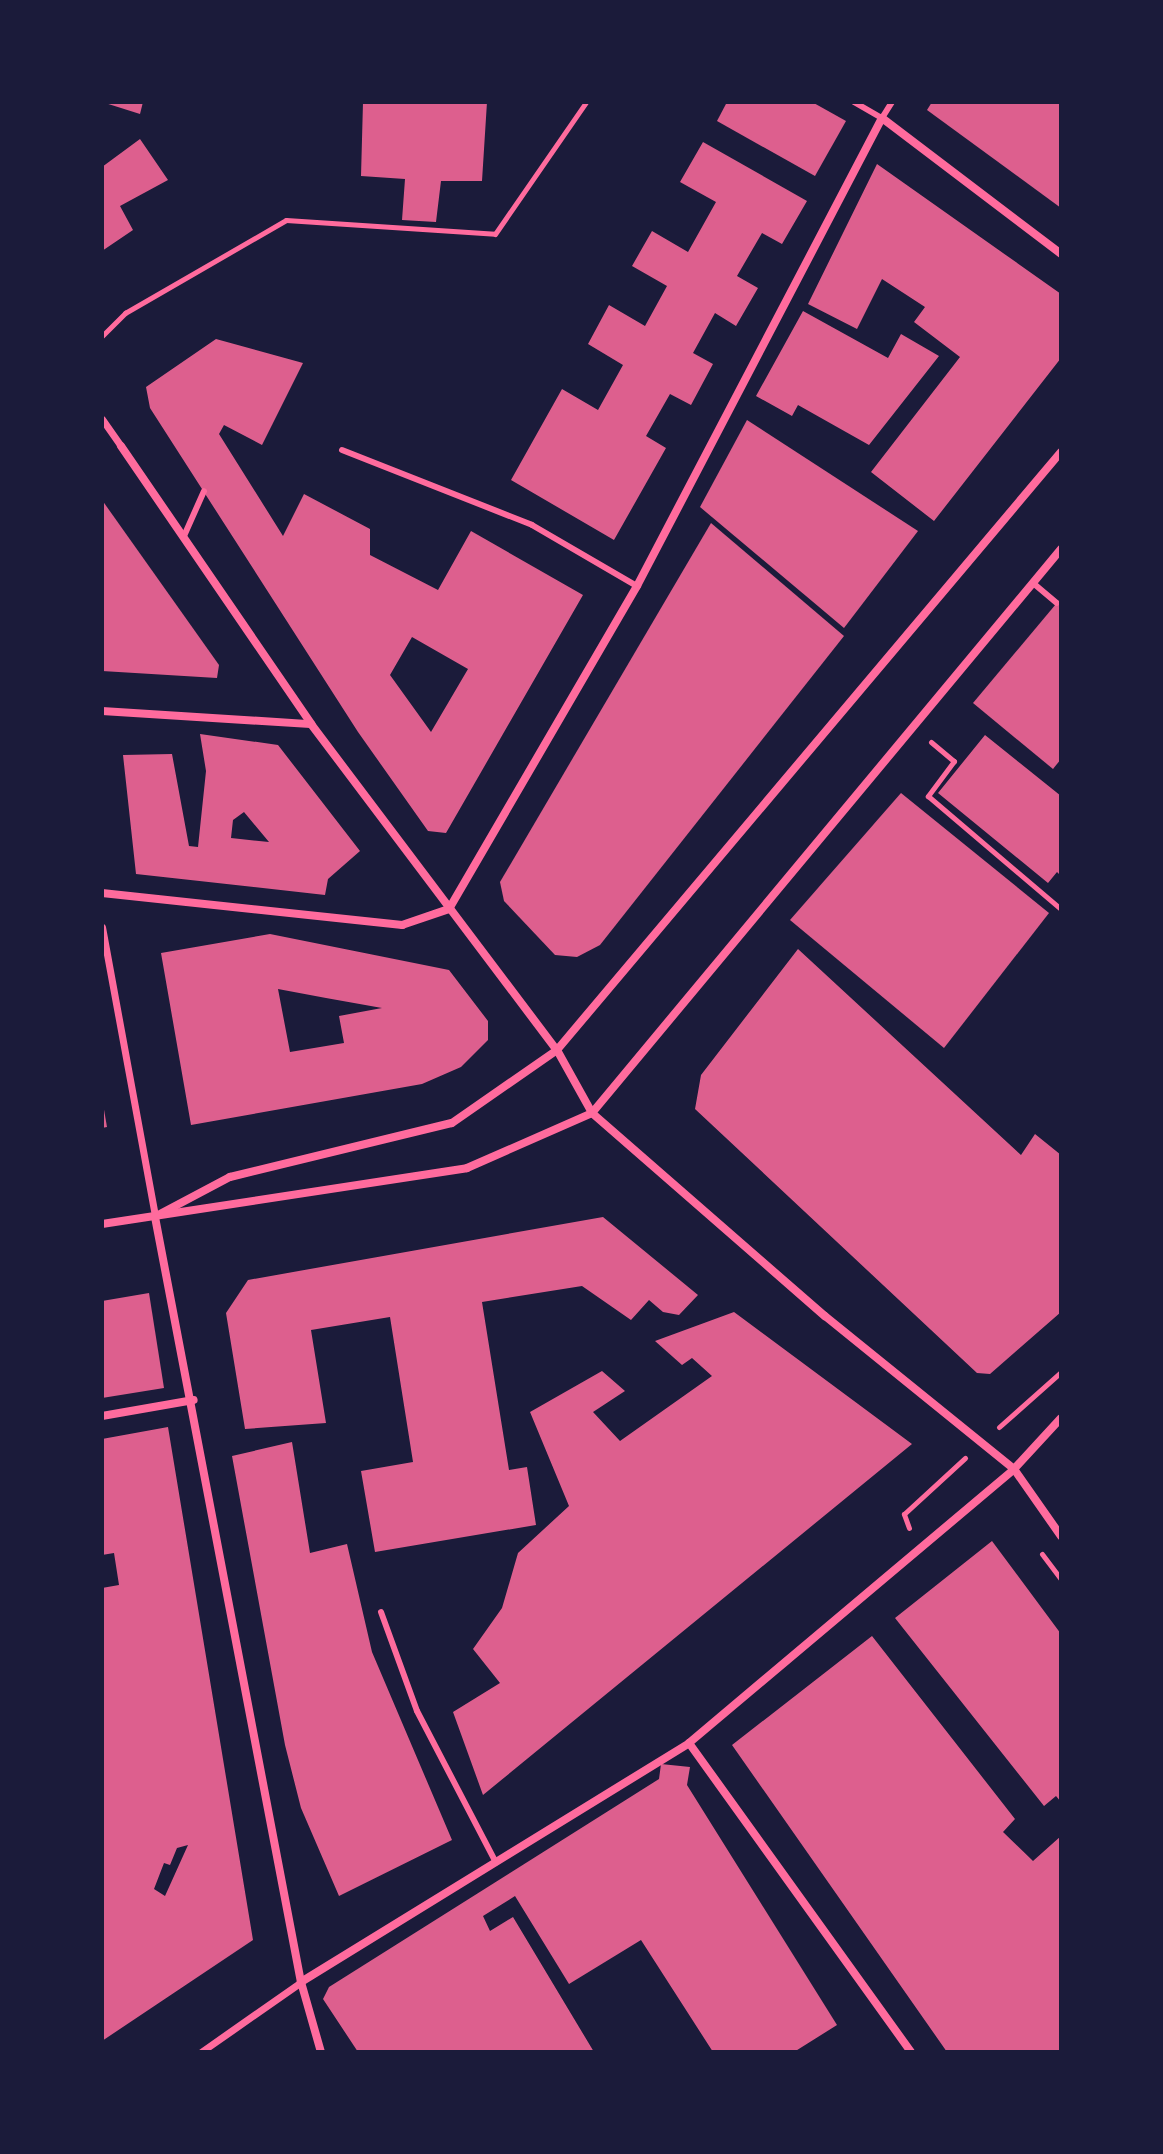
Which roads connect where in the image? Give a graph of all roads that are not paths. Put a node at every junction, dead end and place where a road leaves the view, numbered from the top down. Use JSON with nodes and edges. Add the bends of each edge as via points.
{"nodes":[{"id":1,"x":854,"y":102,"type":"edge"},
{"id":2,"x":892,"y":102,"type":"edge"},
{"id":3,"x":882,"y":118,"type":"junction"},
{"id":4,"x":1061,"y":254,"type":"edge"},
{"id":5,"x":102,"y":419,"type":"edge"},
{"id":6,"x":121,"y":446,"type":"joint"},
{"id":7,"x":342,"y":450,"type":"dead end"},
{"id":8,"x":1061,"y":452,"type":"edge"},
{"id":9,"x":204,"y":491,"type":"dead end"},
{"id":10,"x":184,"y":536,"type":"junction"},
{"id":11,"x":1061,"y":549,"type":"edge"},
{"id":12,"x":1033,"y":583,"type":"junction"},
{"id":13,"x":637,"y":586,"type":"junction"},
{"id":14,"x":1057,"y":603,"type":"dead end"},
{"id":15,"x":102,"y":711,"type":"edge"},
{"id":16,"x":311,"y":724,"type":"junction"},
{"id":17,"x":102,"y":893,"type":"edge"},
{"id":18,"x":449,"y":909,"type":"junction"},
{"id":19,"x":102,"y":927,"type":"edge"},
{"id":20,"x":557,"y":1050,"type":"junction"},
{"id":21,"x":592,"y":1113,"type":"junction"},
{"id":22,"x":155,"y":1217,"type":"junction"},
{"id":23,"x":102,"y":1224,"type":"edge"},
{"id":24,"x":194,"y":1400,"type":"junction"},
{"id":25,"x":102,"y":1416,"type":"edge"},
{"id":26,"x":1061,"y":1418,"type":"edge"},
{"id":27,"x":1014,"y":1469,"type":"junction"},
{"id":28,"x":1061,"y":1536,"type":"edge"},
{"id":29,"x":381,"y":1612,"type":"dead end"},
{"id":30,"x":689,"y":1743,"type":"junction"},
{"id":31,"x":497,"y":1864,"type":"junction"},
{"id":32,"x":301,"y":1982,"type":"junction"},
{"id":33,"x":201,"y":2052,"type":"edge"},
{"id":34,"x":321,"y":2052,"type":"edge"},
{"id":35,"x":911,"y":2052,"type":"edge"}],
"edges":[{"from":1,"to":3,"type":"lane"},
{"from":2,"to":3,"type":"lane"},
{"from":3,"to":4,"type":"street"},
{"from":3,"to":13,"type":"street"},
{"from":5,"to":6,"type":"street"},
{"from":6,"to":10,"type":"street"},
{"from":7,"to":13,"type":"lane","via":[[532,525]]},
{"from":8,"to":20,"type":"street"},
{"from":9,"to":10,"type":"lane"},
{"from":10,"to":16,"type":"street"},
{"from":11,"to":12,"type":"street"},
{"from":12,"to":14,"type":"lane"},
{"from":12,"to":21,"type":"street"},
{"from":13,"to":18,"type":"street"},
{"from":15,"to":16,"type":"street"},
{"from":16,"to":18,"type":"street"},
{"from":17,"to":18,"type":"street","via":[[402,925]]},
{"from":18,"to":20,"type":"street"},
{"from":19,"to":22,"type":"street"},
{"from":20,"to":21,"type":"street"},
{"from":20,"to":22,"type":"street","via":[[452,1123],[230,1177]]},
{"from":21,"to":22,"type":"street","via":[[467,1168]]},
{"from":21,"to":27,"type":"street","via":[[825,1316]]},
{"from":22,"to":23,"type":"street"},
{"from":22,"to":24,"type":"street"},
{"from":24,"to":25,"type":"street"},
{"from":24,"to":32,"type":"street"},
{"from":26,"to":27,"type":"street"},
{"from":27,"to":28,"type":"street"},
{"from":27,"to":30,"type":"street"},
{"from":29,"to":31,"type":"lane","via":[[417,1711]]},
{"from":30,"to":31,"type":"street"},
{"from":30,"to":35,"type":"street"},
{"from":31,"to":32,"type":"street"},
{"from":32,"to":33,"type":"street"},
{"from":32,"to":34,"type":"street"}]}
